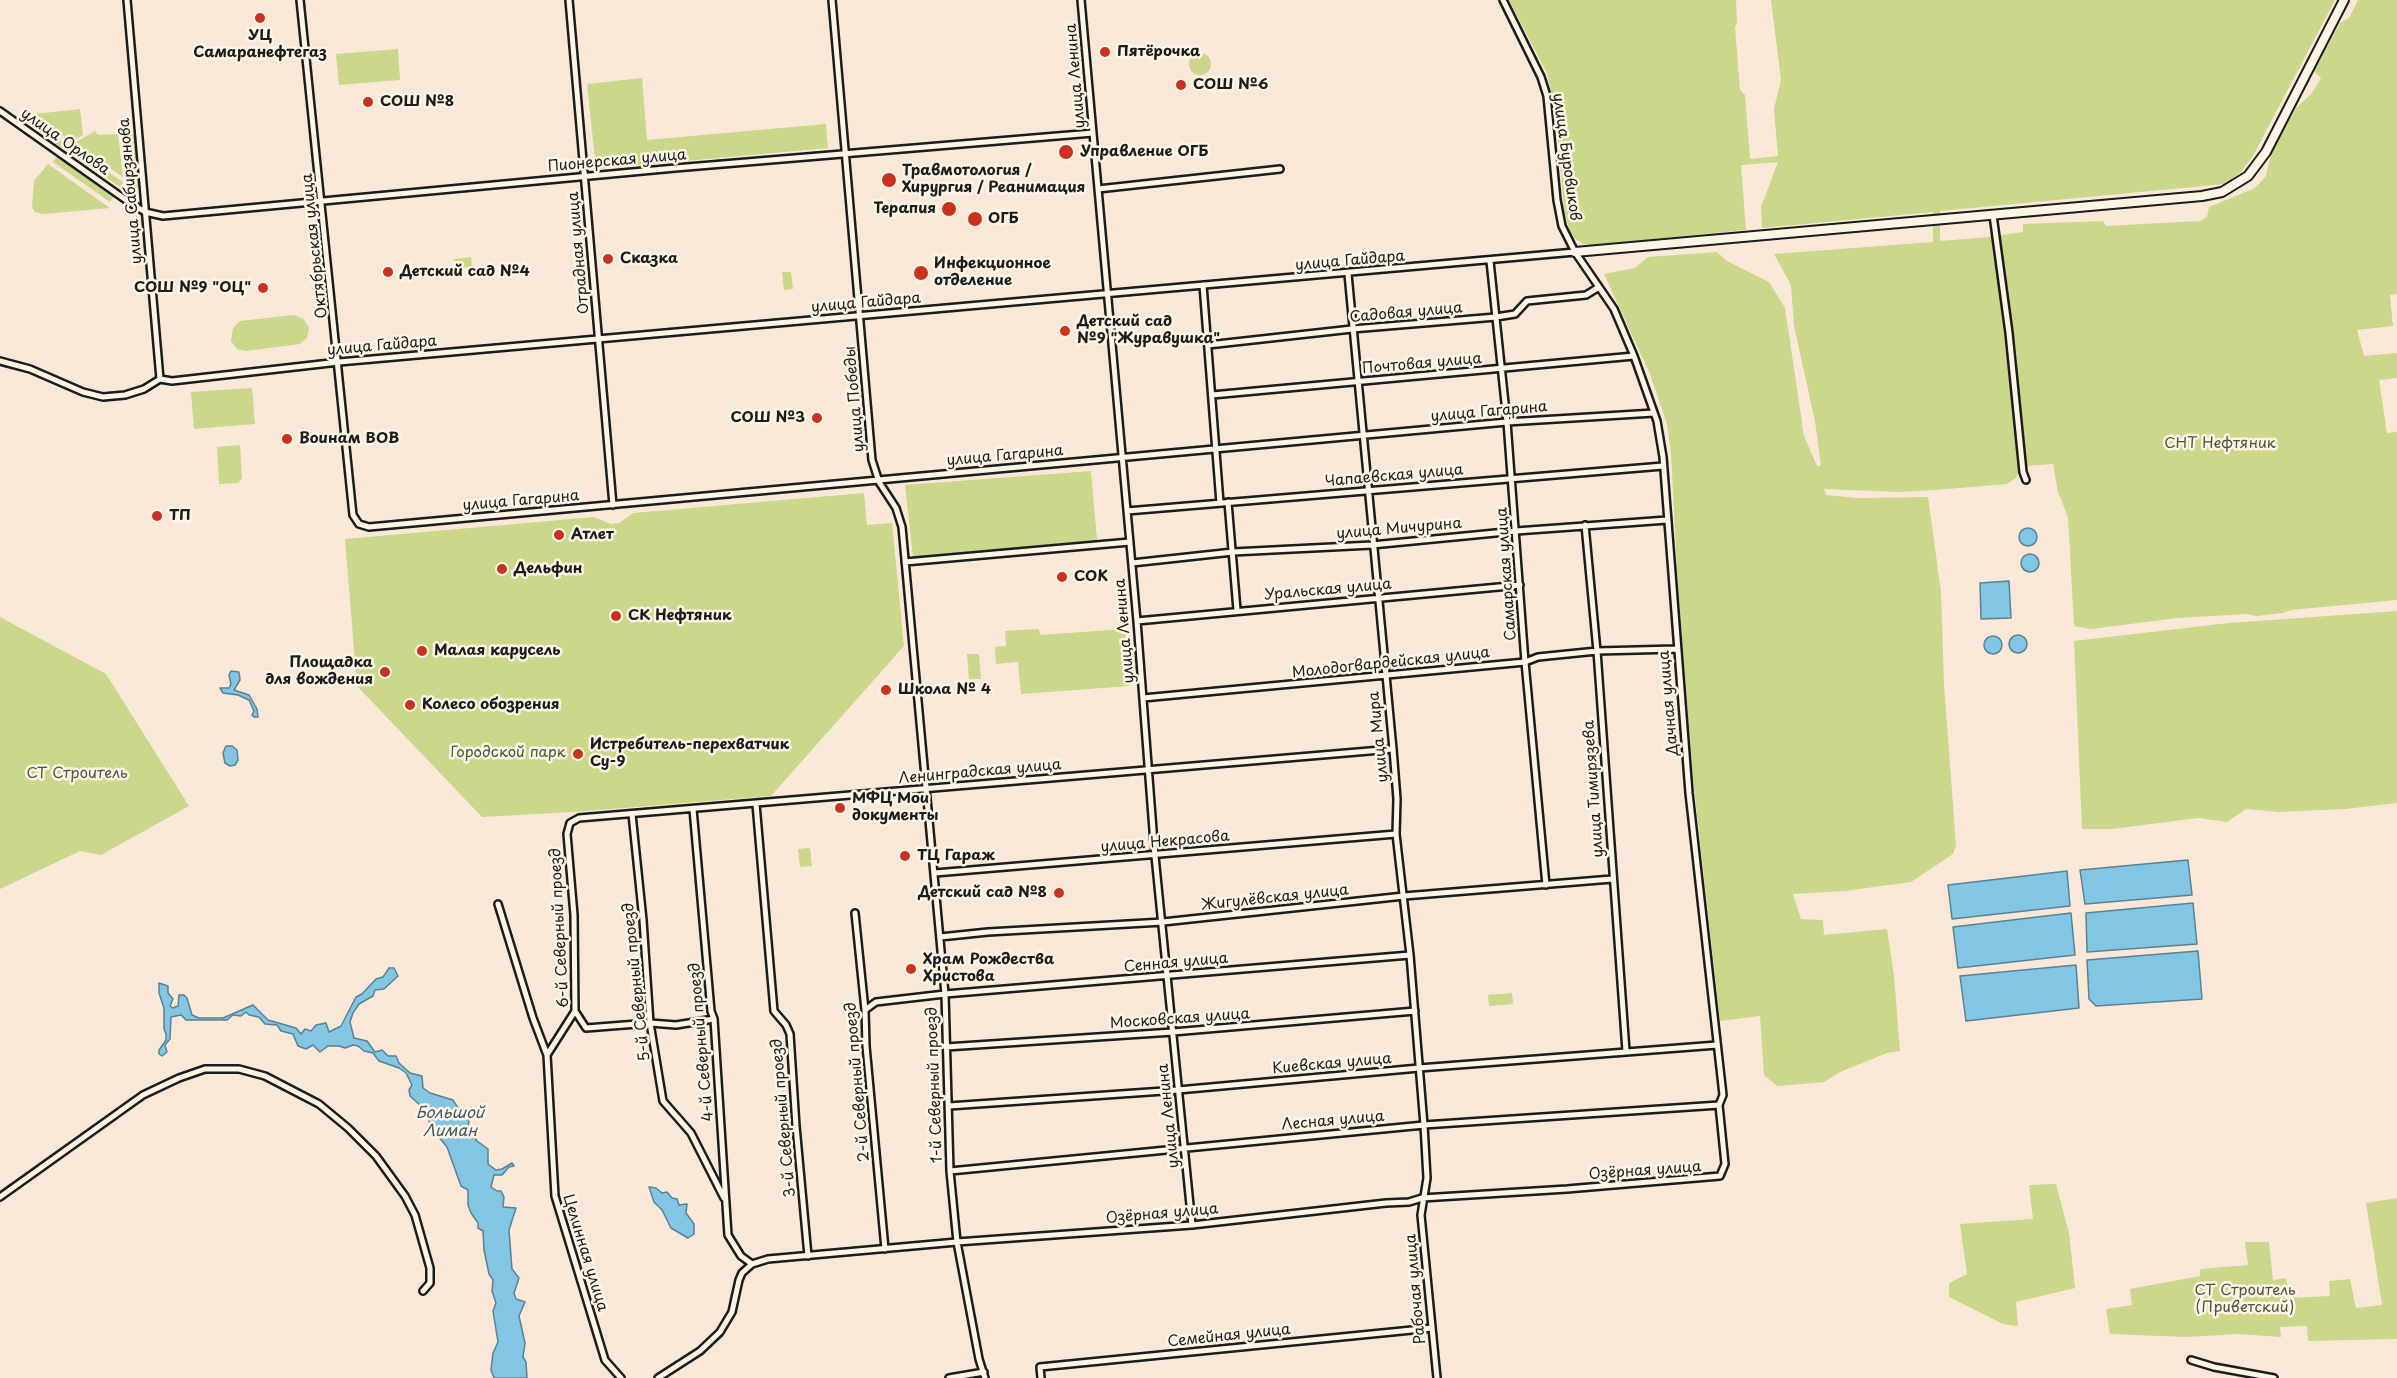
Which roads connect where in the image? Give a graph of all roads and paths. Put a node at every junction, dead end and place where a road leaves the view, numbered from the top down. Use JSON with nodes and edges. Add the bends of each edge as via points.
{"nodes":[{"id":1,"x":127,"y":0,"type":"edge"},
{"id":2,"x":300,"y":0,"type":"edge"},
{"id":3,"x":569,"y":0,"type":"edge"},
{"id":4,"x":832,"y":0,"type":"edge"},
{"id":5,"x":1081,"y":0,"type":"edge"},
{"id":6,"x":1503,"y":0,"type":"edge"},
{"id":7,"x":2344,"y":0,"type":"edge"},
{"id":8,"x":0,"y":111,"type":"edge"},
{"id":9,"x":1093,"y":133,"type":"junction"},
{"id":10,"x":846,"y":153,"type":"junction"},
{"id":11,"x":1280,"y":170,"type":"dead end"},
{"id":12,"x":585,"y":176,"type":"junction"},
{"id":13,"x":1098,"y":189,"type":"junction"},
{"id":14,"x":322,"y":201,"type":"junction"},
{"id":15,"x":145,"y":212,"type":"junction"},
{"id":16,"x":1993,"y":215,"type":"junction"},
{"id":17,"x":1575,"y":252,"type":"junction"},
{"id":18,"x":1490,"y":261,"type":"junction"},
{"id":19,"x":1348,"y":273,"type":"junction"},
{"id":20,"x":1203,"y":285,"type":"junction"},
{"id":21,"x":1599,"y":287,"type":"junction"},
{"id":22,"x":1108,"y":293,"type":"junction"},
{"id":23,"x":859,"y":316,"type":"junction"},
{"id":24,"x":1496,"y":317,"type":"junction"},
{"id":25,"x":1352,"y":329,"type":"junction"},
{"id":26,"x":597,"y":338,"type":"junction"},
{"id":27,"x":1208,"y":345,"type":"junction"},
{"id":28,"x":1634,"y":356,"type":"junction"},
{"id":29,"x":0,"y":361,"type":"edge"},
{"id":30,"x":339,"y":362,"type":"junction"},
{"id":31,"x":1502,"y":369,"type":"junction"},
{"id":32,"x":160,"y":380,"type":"junction"},
{"id":33,"x":1358,"y":382,"type":"junction"},
{"id":34,"x":1212,"y":395,"type":"junction"},
{"id":35,"x":1654,"y":413,"type":"junction"},
{"id":36,"x":1507,"y":422,"type":"junction"},
{"id":37,"x":1363,"y":435,"type":"junction"},
{"id":38,"x":1216,"y":448,"type":"junction"},
{"id":39,"x":1121,"y":458,"type":"junction"},
{"id":40,"x":1663,"y":466,"type":"junction"},
{"id":41,"x":1511,"y":477,"type":"junction"},
{"id":42,"x":2026,"y":480,"type":"dead end"},
{"id":43,"x":879,"y":482,"type":"junction"},
{"id":44,"x":1368,"y":491,"type":"junction"},
{"id":45,"x":1228,"y":502,"type":"junction"},
{"id":46,"x":1220,"y":503,"type":"junction"},
{"id":47,"x":613,"y":505,"type":"junction"},
{"id":48,"x":1127,"y":511,"type":"junction"},
{"id":49,"x":1667,"y":520,"type":"junction"},
{"id":50,"x":359,"y":524,"type":"joint"},
{"id":51,"x":1585,"y":525,"type":"junction"},
{"id":52,"x":1516,"y":531,"type":"junction"},
{"id":53,"x":1130,"y":542,"type":"junction"},
{"id":54,"x":1372,"y":545,"type":"junction"},
{"id":55,"x":1233,"y":552,"type":"junction"},
{"id":56,"x":905,"y":562,"type":"junction"},
{"id":57,"x":1132,"y":563,"type":"junction"},
{"id":58,"x":1520,"y":585,"type":"junction"},
{"id":59,"x":1377,"y":598,"type":"junction"},
{"id":60,"x":1237,"y":610,"type":"junction"},
{"id":61,"x":1137,"y":621,"type":"junction"},
{"id":62,"x":1676,"y":650,"type":"junction"},
{"id":63,"x":1597,"y":651,"type":"junction"},
{"id":64,"x":1525,"y":662,"type":"junction"},
{"id":65,"x":1385,"y":676,"type":"junction"},
{"id":66,"x":1143,"y":698,"type":"junction"},
{"id":67,"x":1393,"y":749,"type":"junction"},
{"id":68,"x":1150,"y":770,"type":"junction"},
{"id":69,"x":927,"y":789,"type":"junction"},
{"id":70,"x":756,"y":804,"type":"junction"},
{"id":71,"x":693,"y":809,"type":"junction"},
{"id":72,"x":632,"y":814,"type":"junction"},
{"id":73,"x":570,"y":823,"type":"joint"},
{"id":74,"x":1396,"y":834,"type":"junction"},
{"id":75,"x":1155,"y":855,"type":"junction"},
{"id":76,"x":935,"y":873,"type":"junction"},
{"id":77,"x":1612,"y":879,"type":"junction"},
{"id":78,"x":1546,"y":885,"type":"junction"},
{"id":79,"x":1404,"y":896,"type":"junction"},
{"id":80,"x":498,"y":904,"type":"dead end"},
{"id":81,"x":855,"y":913,"type":"dead end"},
{"id":82,"x":1162,"y":922,"type":"junction"},
{"id":83,"x":940,"y":937,"type":"junction"},
{"id":84,"x":1410,"y":955,"type":"junction"},
{"id":85,"x":1167,"y":976,"type":"junction"},
{"id":86,"x":945,"y":994,"type":"junction"},
{"id":87,"x":865,"y":1010,"type":"junction"},
{"id":88,"x":575,"y":1011,"type":"junction"},
{"id":89,"x":1414,"y":1011,"type":"junction"},
{"id":90,"x":714,"y":1019,"type":"junction"},
{"id":91,"x":650,"y":1023,"type":"junction"},
{"id":92,"x":1173,"y":1032,"type":"junction"},
{"id":93,"x":1717,"y":1046,"type":"junction"},
{"id":94,"x":946,"y":1047,"type":"junction"},
{"id":95,"x":1626,"y":1051,"type":"junction"},
{"id":96,"x":547,"y":1055,"type":"junction"},
{"id":97,"x":1419,"y":1068,"type":"junction"},
{"id":98,"x":1178,"y":1090,"type":"junction"},
{"id":99,"x":1719,"y":1105,"type":"junction"},
{"id":100,"x":949,"y":1106,"type":"junction"},
{"id":101,"x":1424,"y":1125,"type":"junction"},
{"id":102,"x":1184,"y":1147,"type":"junction"},
{"id":103,"x":1723,"y":1170,"type":"joint"},
{"id":104,"x":950,"y":1171,"type":"junction"},
{"id":105,"x":0,"y":1197,"type":"edge"},
{"id":106,"x":1422,"y":1198,"type":"junction"},
{"id":107,"x":725,"y":1200,"type":"junction"},
{"id":108,"x":1192,"y":1225,"type":"junction"},
{"id":109,"x":957,"y":1242,"type":"junction"},
{"id":110,"x":885,"y":1249,"type":"junction"},
{"id":111,"x":808,"y":1256,"type":"junction"},
{"id":112,"x":752,"y":1264,"type":"junction"},
{"id":113,"x":423,"y":1291,"type":"dead end"},
{"id":114,"x":1432,"y":1328,"type":"junction"},
{"id":115,"x":2191,"y":1359,"type":"dead end"},
{"id":116,"x":985,"y":1375,"type":"edge"},
{"id":117,"x":621,"y":1378,"type":"edge"},
{"id":118,"x":658,"y":1378,"type":"edge"},
{"id":119,"x":949,"y":1378,"type":"edge"},
{"id":120,"x":1041,"y":1378,"type":"edge"},
{"id":121,"x":1437,"y":1378,"type":"edge"},
{"id":122,"x":2274,"y":1378,"type":"edge"}],
"edges":[{"from":1,"to":15,"type":"street","name":"улица Сабирзянова"},
{"from":2,"to":14,"type":"street","name":"Октябрьская улица"},
{"from":3,"to":12,"type":"street","name":"Отрадная улица"},
{"from":4,"to":10,"type":"street","name":"улица Победы"},
{"from":5,"to":9,"type":"street","name":"улица Ленина"},
{"from":6,"to":17,"type":"street","name":"улица Буровиков","via":[[1541,77],[1548,103],[1562,226]]},
{"from":7,"to":16,"type":"street","via":[[2266,152],[2236,185],[2202,196]]},
{"from":8,"to":15,"type":"street","name":"улица Орлова"},
{"from":9,"to":10,"type":"street","name":"Пионерская улица"},
{"from":9,"to":13,"type":"street","name":"улица Ленина"},
{"from":10,"to":12,"type":"street","name":"Пионерская улица"},
{"from":10,"to":23,"type":"street","name":"улица Победы"},
{"from":11,"to":13,"type":"street"},
{"from":12,"to":14,"type":"street","name":"Пионерская улица"},
{"from":12,"to":26,"type":"street","name":"Отрадная улица"},
{"from":13,"to":22,"type":"street","name":"улица Ленина"},
{"from":14,"to":15,"type":"street","name":"Пионерская улица","via":[[180,216]]},
{"from":14,"to":30,"type":"street","name":"Октябрьская улица"},
{"from":15,"to":32,"type":"street","name":"улица Сабирзянова"},
{"from":16,"to":17,"type":"street"},
{"from":16,"to":42,"type":"street"},
{"from":17,"to":18,"type":"street","name":"улица Гайдара"},
{"from":17,"to":21,"type":"street","name":"Дачная улица"},
{"from":18,"to":19,"type":"street","name":"улица Гайдара"},
{"from":18,"to":24,"type":"street","name":"Самарская улица"},
{"from":19,"to":20,"type":"street","name":"улица Гайдара"},
{"from":19,"to":25,"type":"street","name":"улица Мира"},
{"from":20,"to":22,"type":"street","name":"улица Гайдара"},
{"from":20,"to":27,"type":"street"},
{"from":21,"to":24,"type":"street","name":"Садовая улица","via":[[1586,295],[1527,301],[1515,314]]},
{"from":21,"to":28,"type":"street","name":"Дачная улица","via":[[1614,309]]},
{"from":22,"to":23,"type":"street","name":"улица Гайдара"},
{"from":22,"to":39,"type":"street","name":"улица Ленина"},
{"from":23,"to":26,"type":"street","name":"улица Гайдара"},
{"from":23,"to":43,"type":"street","name":"улица Победы","via":[[873,460]]},
{"from":24,"to":25,"type":"street","name":"Садовая улица"},
{"from":24,"to":31,"type":"street","name":"Самарская улица"},
{"from":25,"to":27,"type":"street","name":"Садовая улица"},
{"from":25,"to":33,"type":"street","name":"улица Мира"},
{"from":26,"to":30,"type":"street","name":"улица Гайдара"},
{"from":26,"to":47,"type":"street","name":"Отрадная улица"},
{"from":27,"to":34,"type":"street"},
{"from":28,"to":31,"type":"street","name":"Почтовая улица"},
{"from":28,"to":35,"type":"street","name":"Дачная улица"},
{"from":29,"to":32,"type":"street","via":[[103,397],[125,395]]},
{"from":30,"to":32,"type":"street","name":"улица Гайдара"},
{"from":30,"to":50,"type":"street","name":"Октябрьская улица","via":[[354,515]]},
{"from":31,"to":33,"type":"street","name":"Почтовая улица"},
{"from":31,"to":36,"type":"street","name":"Самарская улица"},
{"from":33,"to":34,"type":"street","name":"Почтовая улица"},
{"from":33,"to":37,"type":"street","name":"улица Мира"},
{"from":34,"to":38,"type":"street"},
{"from":35,"to":36,"type":"street","name":"улица Гагарина"},
{"from":35,"to":40,"type":"street","name":"Дачная улица"},
{"from":36,"to":37,"type":"street","name":"улица Гагарина"},
{"from":36,"to":41,"type":"street","name":"Самарская улица"},
{"from":37,"to":38,"type":"street","name":"улица Гагарина"},
{"from":37,"to":44,"type":"street","name":"улица Мира"},
{"from":38,"to":39,"type":"street","name":"улица Гагарина"},
{"from":38,"to":46,"type":"street"},
{"from":39,"to":43,"type":"street","name":"улица Гагарина"},
{"from":39,"to":48,"type":"street","name":"улица Ленина"},
{"from":40,"to":41,"type":"street","name":"Чапаевская улица"},
{"from":40,"to":49,"type":"street","name":"Дачная улица"},
{"from":41,"to":44,"type":"street","name":"Чапаевская улица"},
{"from":41,"to":52,"type":"street","name":"Самарская улица"},
{"from":43,"to":47,"type":"street","name":"улица Гагарина"},
{"from":43,"to":56,"type":"street","name":"улица Победы","via":[[896,508]]},
{"from":44,"to":45,"type":"street","name":"Чапаевская улица"},
{"from":44,"to":54,"type":"street","name":"улица Мира"},
{"from":45,"to":46,"type":"street","name":"Чапаевская улица"},
{"from":45,"to":55,"type":"street"},
{"from":46,"to":48,"type":"street","name":"Чапаевская улица"},
{"from":47,"to":50,"type":"street","name":"улица Гагарина","via":[[369,527]]},
{"from":48,"to":53,"type":"street","name":"улица Ленина"},
{"from":49,"to":51,"type":"street","name":"улица Мичурина"},
{"from":49,"to":62,"type":"street","name":"Дачная улица"},
{"from":51,"to":52,"type":"street","name":"улица Мичурина"},
{"from":51,"to":63,"type":"street","name":"улица Тимирязева"},
{"from":52,"to":54,"type":"street","name":"улица Мичурина"},
{"from":52,"to":58,"type":"street","name":"Самарская улица"},
{"from":53,"to":56,"type":"street"},
{"from":53,"to":57,"type":"street","name":"улица Ленина"},
{"from":54,"to":55,"type":"street","name":"улица Мичурина"},
{"from":54,"to":59,"type":"street","name":"улица Мира"},
{"from":55,"to":57,"type":"street","name":"улица Мичурина"},
{"from":55,"to":60,"type":"street"},
{"from":56,"to":69,"type":"street","name":"улица Победы"},
{"from":57,"to":61,"type":"street","name":"улица Ленина"},
{"from":58,"to":59,"type":"street","name":"Уральская улица"},
{"from":58,"to":64,"type":"street","name":"Самарская улица"},
{"from":59,"to":60,"type":"street","name":"Уральская улица"},
{"from":59,"to":65,"type":"street","name":"улица Мира"},
{"from":60,"to":61,"type":"street","name":"Уральская улица"},
{"from":61,"to":66,"type":"street","name":"улица Ленина"},
{"from":62,"to":63,"type":"street","name":"Молодогвардейская улица"},
{"from":62,"to":93,"type":"street","name":"Дачная улица"},
{"from":63,"to":64,"type":"street","name":"Молодогвардейская улица"},
{"from":63,"to":77,"type":"street","name":"улица Тимирязева"},
{"from":64,"to":65,"type":"street","name":"Молодогвардейская улица"},
{"from":64,"to":78,"type":"street","name":"Самарская улица"},
{"from":65,"to":66,"type":"street","name":"Молодогвардейская улица"},
{"from":65,"to":67,"type":"street","name":"улица Мира"},
{"from":66,"to":68,"type":"street","name":"улица Ленина"},
{"from":67,"to":68,"type":"street","name":"Ленинградская улица"},
{"from":67,"to":74,"type":"street","name":"улица Мира"},
{"from":68,"to":69,"type":"street","name":"Ленинградская улица"},
{"from":68,"to":75,"type":"street","name":"улица Ленина"},
{"from":69,"to":70,"type":"street","name":"Ленинградская улица"},
{"from":69,"to":76,"type":"street","name":"1-й Северный проезд"},
{"from":70,"to":71,"type":"street","name":"Ленинградская улица"},
{"from":70,"to":111,"type":"street","name":"3-й Северный проезд","via":[[774,1011],[790,1035]]},
{"from":71,"to":72,"type":"street","name":"Ленинградская улица"},
{"from":71,"to":90,"type":"street","name":"4-й Северный проезд"},
{"from":72,"to":73,"type":"street","name":"Ленинградская улица","via":[[579,818]]},
{"from":72,"to":91,"type":"street","name":"5-й Северный проезд"},
{"from":73,"to":88,"type":"street","name":"6-й Северный проезд","via":[[567,834],[574,915]]},
{"from":74,"to":75,"type":"street","name":"улица Некрасова"},
{"from":74,"to":79,"type":"street","name":"улица Мира"},
{"from":75,"to":76,"type":"street","name":"улица Некрасова"},
{"from":75,"to":82,"type":"street","name":"улица Ленина"},
{"from":76,"to":83,"type":"street","name":"1-й Северный проезд"},
{"from":77,"to":78,"type":"street","name":"Жигулёвская улица"},
{"from":77,"to":95,"type":"street","name":"улица Тимирязева"},
{"from":78,"to":79,"type":"street","name":"Жигулёвская улица"},
{"from":79,"to":82,"type":"street","name":"Жигулёвская улица"},
{"from":79,"to":84,"type":"street","name":"улица Мира"},
{"from":80,"to":96,"type":"street","name":"Целинная улица"},
{"from":81,"to":87,"type":"street","name":"2-й Северный проезд"},
{"from":82,"to":83,"type":"street","name":"Жигулёвская улица"},
{"from":82,"to":85,"type":"street","name":"улица Ленина"},
{"from":83,"to":86,"type":"street","name":"1-й Северный проезд"},
{"from":84,"to":85,"type":"street","name":"Сенная улица"},
{"from":84,"to":89,"type":"street","name":"улица Мира"},
{"from":85,"to":86,"type":"street","name":"Сенная улица"},
{"from":85,"to":92,"type":"street","name":"улица Ленина"},
{"from":86,"to":87,"type":"street","name":"Сенная улица","via":[[876,1002]]},
{"from":86,"to":94,"type":"street","name":"1-й Северный проезд"},
{"from":87,"to":110,"type":"street","name":"2-й Северный проезд"},
{"from":88,"to":91,"type":"street","name":"6-й Северный проезд","via":[[586,1028]]},
{"from":88,"to":96,"type":"street"},
{"from":89,"to":92,"type":"street","name":"Московская улица"},
{"from":89,"to":97,"type":"street","name":"улица Мира"},
{"from":90,"to":91,"type":"street","via":[[676,1025]]},
{"from":90,"to":107,"type":"street","name":"4-й Северный проезд"},
{"from":91,"to":107,"type":"street","name":"5-й Северный проезд","via":[[663,1101],[691,1133]]},
{"from":92,"to":94,"type":"street","name":"Московская улица"},
{"from":92,"to":98,"type":"street","name":"улица Ленина"},
{"from":93,"to":95,"type":"street","name":"Киевская улица"},
{"from":93,"to":99,"type":"street","name":"Дачная улица","via":[[1723,1095]]},
{"from":94,"to":100,"type":"street","name":"1-й Северный проезд"},
{"from":95,"to":97,"type":"street","name":"Киевская улица"},
{"from":96,"to":117,"type":"street","name":"Целинная улица","via":[[555,1196],[605,1360]]},
{"from":97,"to":98,"type":"street","name":"Киевская улица"},
{"from":97,"to":101,"type":"street","name":"улица Мира"},
{"from":98,"to":100,"type":"street","name":"Киевская улица"},
{"from":98,"to":102,"type":"street","name":"улица Ленина"},
{"from":99,"to":101,"type":"street","name":"Лесная улица"},
{"from":99,"to":103,"type":"street","name":"Дачная улица"},
{"from":100,"to":104,"type":"street","name":"1-й Северный проезд"},
{"from":101,"to":102,"type":"street","name":"Лесная улица"},
{"from":101,"to":106,"type":"street","name":"улица Мира","via":[[1427,1178]]},
{"from":102,"to":104,"type":"street","name":"Лесная улица"},
{"from":102,"to":108,"type":"street","name":"улица Ленина"},
{"from":103,"to":106,"type":"street","name":"Озёрная улица","via":[[1720,1176],[1712,1178]]},
{"from":104,"to":109,"type":"street","name":"1-й Северный проезд"},
{"from":105,"to":113,"type":"street","via":[[143,1095],[205,1069],[239,1069],[265,1076],[318,1104],[375,1156],[415,1215],[430,1268],[430,1283]]},
{"from":106,"to":108,"type":"street","name":"Озёрная улица"},
{"from":106,"to":114,"type":"street","name":"Рабочая улица"},
{"from":107,"to":112,"type":"street","name":"4-й Северный проезд","via":[[728,1235],[741,1256]]},
{"from":108,"to":109,"type":"street","name":"Озёрная улица"},
{"from":109,"to":110,"type":"street","name":"Озёрная улица"},
{"from":109,"to":116,"type":"street","name":"1-й Северный проезд"},
{"from":110,"to":111,"type":"street","name":"Озёрная улица"},
{"from":111,"to":112,"type":"street","name":"Озёрная улица"},
{"from":112,"to":118,"type":"street","via":[[739,1280],[732,1312],[720,1332],[700,1351]]},
{"from":114,"to":120,"type":"street","name":"Семейная улица","via":[[1040,1367]]},
{"from":114,"to":121,"type":"street","name":"Рабочая улица"},
{"from":115,"to":122,"type":"street"},
{"from":116,"to":119,"type":"street"}]}
